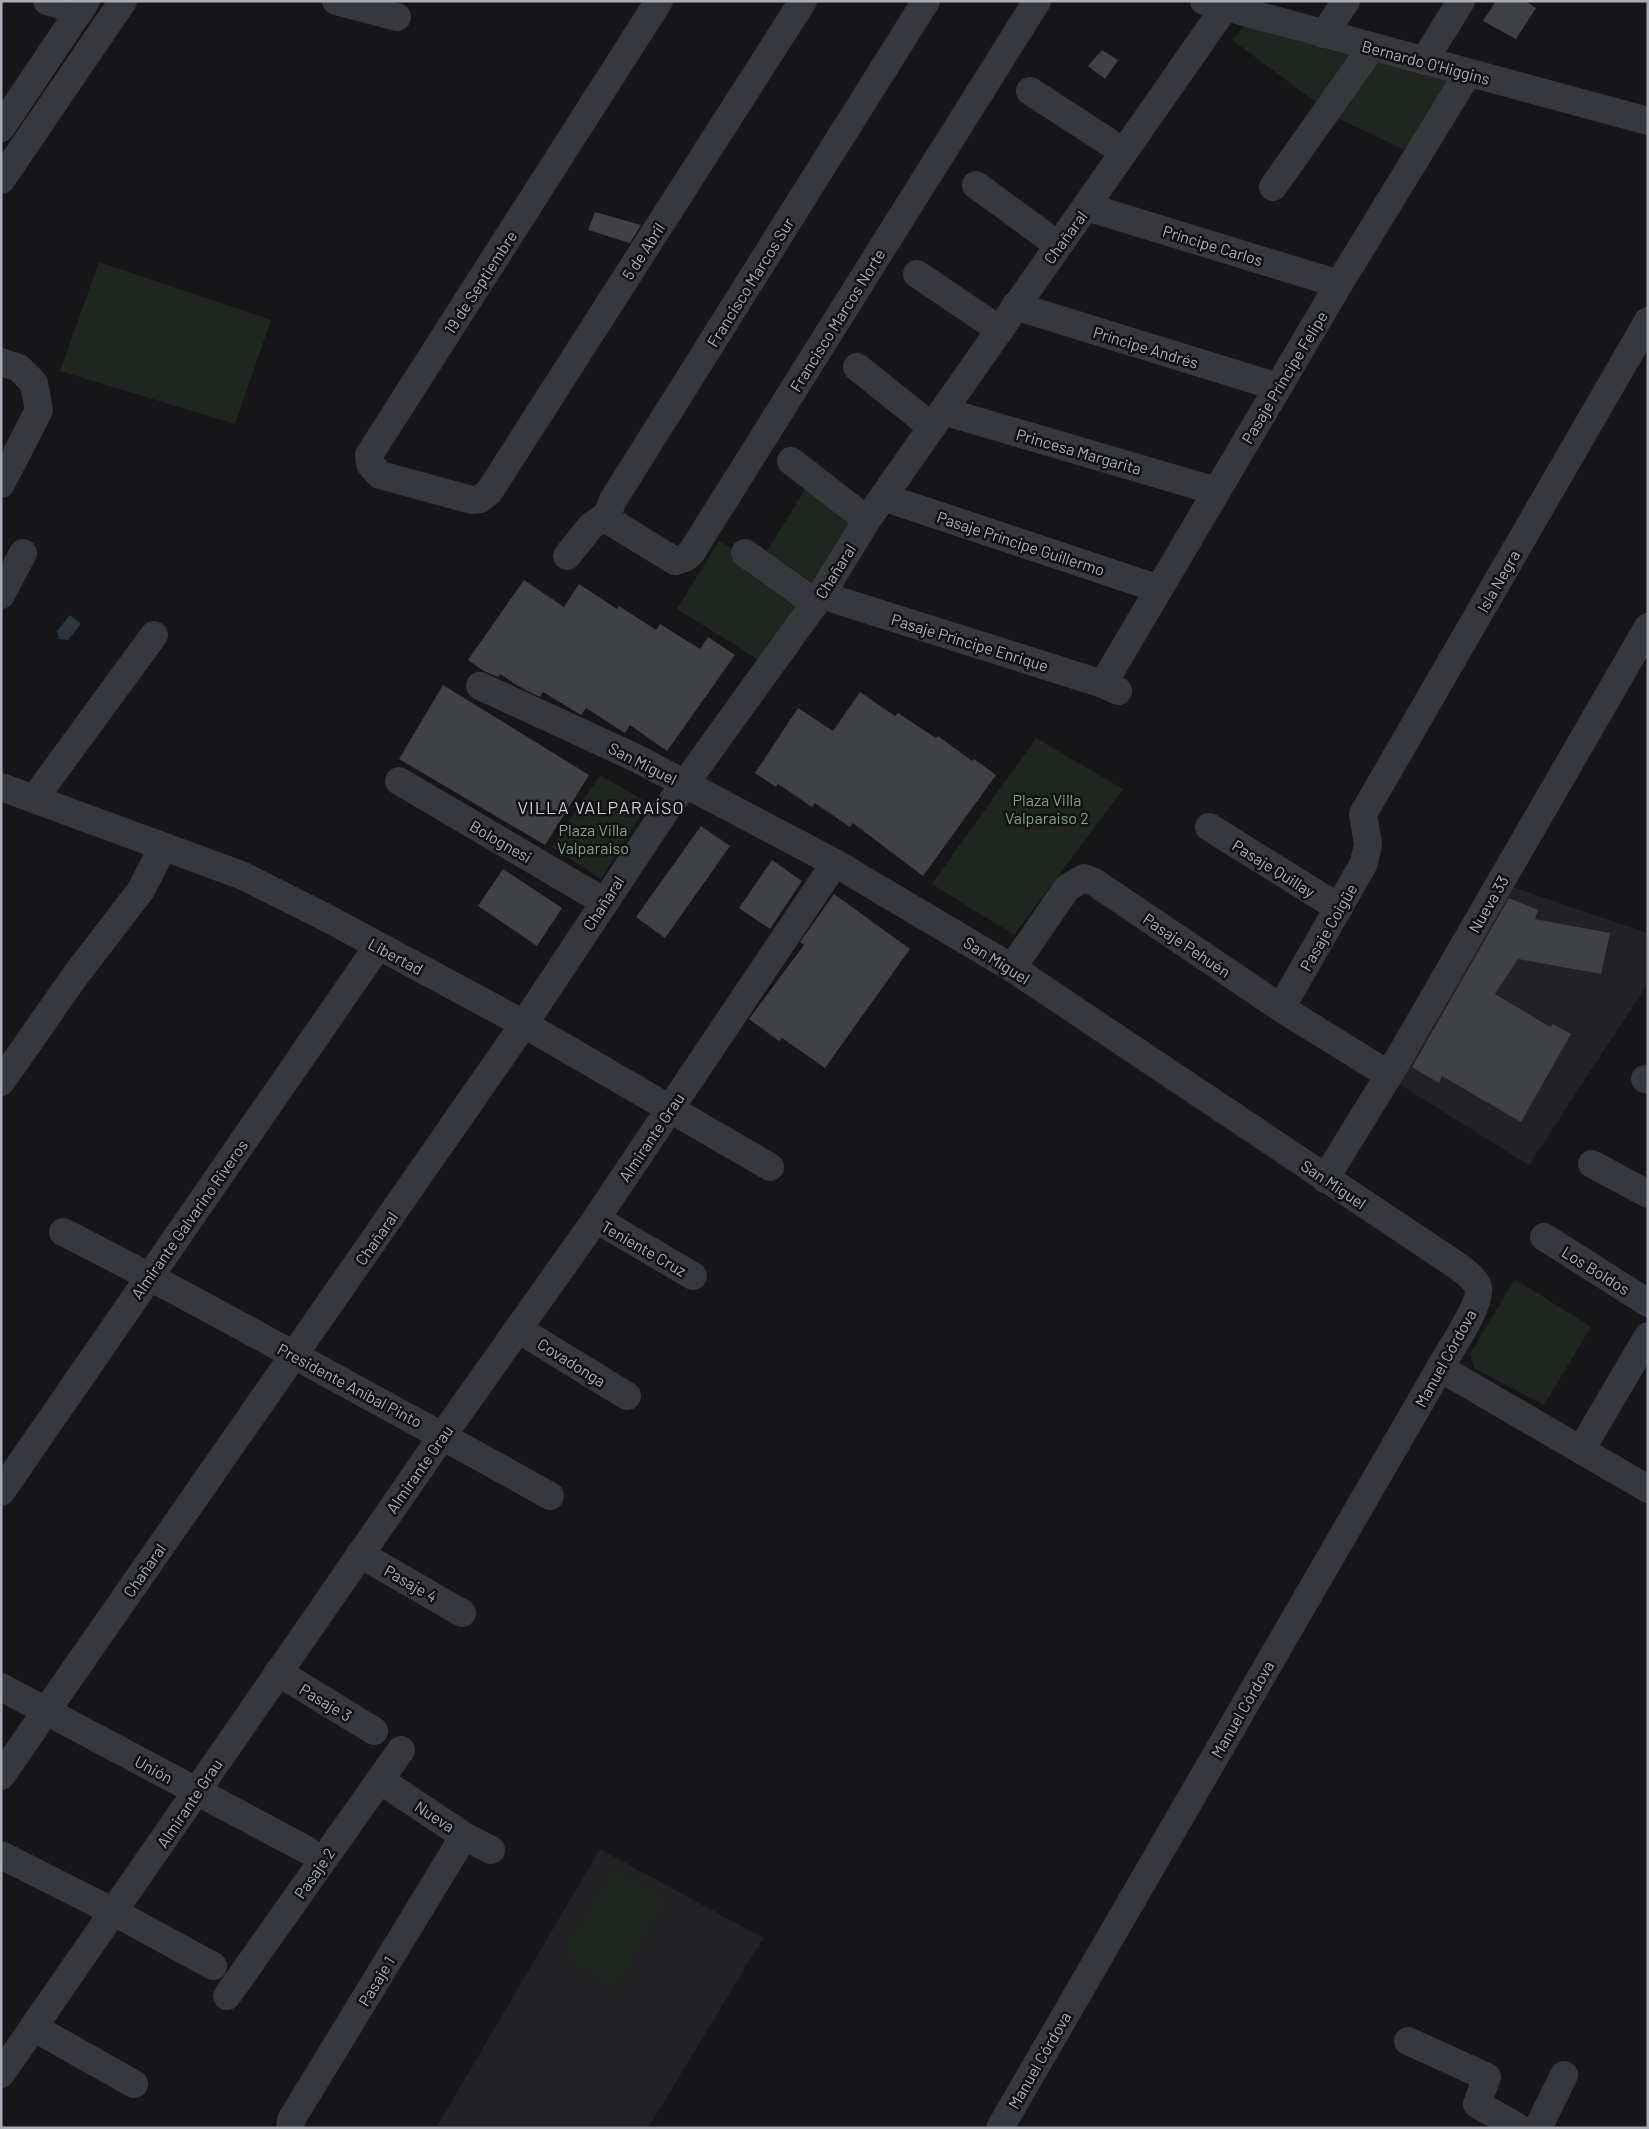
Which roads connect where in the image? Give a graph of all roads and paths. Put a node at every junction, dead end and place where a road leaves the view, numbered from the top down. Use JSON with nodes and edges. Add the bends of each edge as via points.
{"nodes":[{"id":1,"x":47,"y":1,"type":"edge"},
{"id":2,"x":123,"y":1,"type":"edge"},
{"id":3,"x":336,"y":1,"type":"edge"},
{"id":4,"x":659,"y":1,"type":"edge"},
{"id":5,"x":803,"y":1,"type":"edge"},
{"id":6,"x":926,"y":1,"type":"edge"},
{"id":7,"x":1037,"y":1,"type":"edge"},
{"id":8,"x":1346,"y":1,"type":"edge"},
{"id":9,"x":1461,"y":1,"type":"edge"},
{"id":10,"x":1215,"y":4,"type":"edge"},
{"id":11,"x":83,"y":6,"type":"edge"},
{"id":12,"x":397,"y":17,"type":"dead end"},
{"id":13,"x":1324,"y":34,"type":"junction"},
{"id":14,"x":1372,"y":47,"type":"junction"},
{"id":15,"x":1424,"y":61,"type":"junction"},
{"id":16,"x":1468,"y":73,"type":"junction"},
{"id":17,"x":1030,"y":91,"type":"dead end"},
{"id":18,"x":1648,"y":121,"type":"edge"},
{"id":19,"x":1,"y":128,"type":"edge"},
{"id":20,"x":1124,"y":152,"type":"junction"},
{"id":21,"x":1,"y":180,"type":"edge"},
{"id":22,"x":976,"y":185,"type":"dead end"},
{"id":23,"x":1273,"y":187,"type":"dead end"},
{"id":24,"x":1087,"y":207,"type":"junction"},
{"id":25,"x":1058,"y":246,"type":"junction"},
{"id":26,"x":917,"y":274,"type":"dead end"},
{"id":27,"x":1339,"y":284,"type":"junction"},
{"id":28,"x":1015,"y":306,"type":"junction"},
{"id":29,"x":1648,"y":321,"type":"edge"},
{"id":30,"x":1000,"y":330,"type":"junction"},
{"id":31,"x":1,"y":362,"type":"edge"},
{"id":32,"x":857,"y":367,"type":"dead end"},
{"id":33,"x":1278,"y":387,"type":"junction"},
{"id":34,"x":938,"y":419,"type":"junction"},
{"id":35,"x":791,"y":461,"type":"dead end"},
{"id":36,"x":1,"y":484,"type":"edge"},
{"id":37,"x":1216,"y":491,"type":"junction"},
{"id":38,"x":883,"y":497,"type":"junction"},
{"id":39,"x":480,"y":499,"type":"joint"},
{"id":40,"x":607,"y":515,"type":"junction"},
{"id":41,"x":867,"y":520,"type":"junction"},
{"id":42,"x":23,"y":553,"type":"dead end"},
{"id":43,"x":745,"y":553,"type":"dead end"},
{"id":44,"x":568,"y":556,"type":"dead end"},
{"id":45,"x":1159,"y":589,"type":"junction"},
{"id":46,"x":1,"y":595,"type":"edge"},
{"id":47,"x":818,"y":599,"type":"junction"},
{"id":48,"x":1648,"y":627,"type":"edge"},
{"id":49,"x":154,"y":635,"type":"dead end"},
{"id":50,"x":480,"y":686,"type":"dead end"},
{"id":51,"x":1110,"y":688,"type":"joint"},
{"id":52,"x":399,"y":781,"type":"dead end"},
{"id":53,"x":685,"y":784,"type":"junction"},
{"id":54,"x":1,"y":787,"type":"edge"},
{"id":55,"x":34,"y":799,"type":"junction"},
{"id":56,"x":1209,"y":827,"type":"dead end"},
{"id":57,"x":1368,"y":844,"type":"joint"},
{"id":58,"x":163,"y":847,"type":"junction"},
{"id":59,"x":835,"y":863,"type":"junction"},
{"id":60,"x":603,"y":901,"type":"junction"},
{"id":61,"x":1340,"y":908,"type":"junction"},
{"id":62,"x":378,"y":946,"type":"junction"},
{"id":63,"x":1012,"y":968,"type":"junction"},
{"id":64,"x":1281,"y":1008,"type":"junction"},
{"id":65,"x":524,"y":1024,"type":"junction"},
{"id":66,"x":1389,"y":1075,"type":"junction"},
{"id":67,"x":1,"y":1082,"type":"edge"},
{"id":68,"x":670,"y":1109,"type":"junction"},
{"id":69,"x":1592,"y":1164,"type":"dead end"},
{"id":70,"x":770,"y":1167,"type":"dead end"},
{"id":71,"x":1325,"y":1178,"type":"junction"},
{"id":72,"x":1648,"y":1194,"type":"edge"},
{"id":73,"x":596,"y":1219,"type":"junction"},
{"id":74,"x":63,"y":1232,"type":"dead end"},
{"id":75,"x":1544,"y":1237,"type":"dead end"},
{"id":76,"x":150,"y":1275,"type":"junction"},
{"id":77,"x":693,"y":1276,"type":"dead end"},
{"id":78,"x":1478,"y":1289,"type":"joint"},
{"id":79,"x":1648,"y":1303,"type":"edge"},
{"id":80,"x":518,"y":1329,"type":"junction"},
{"id":81,"x":1648,"y":1336,"type":"edge"},
{"id":82,"x":294,"y":1356,"type":"junction"},
{"id":83,"x":1440,"y":1368,"type":"junction"},
{"id":84,"x":627,"y":1396,"type":"dead end"},
{"id":85,"x":443,"y":1435,"type":"junction"},
{"id":86,"x":1581,"y":1450,"type":"junction"},
{"id":87,"x":1648,"y":1488,"type":"edge"},
{"id":88,"x":1,"y":1492,"type":"edge"},
{"id":89,"x":550,"y":1496,"type":"dead end"},
{"id":90,"x":360,"y":1554,"type":"junction"},
{"id":91,"x":462,"y":1613,"type":"dead end"},
{"id":92,"x":278,"y":1672,"type":"junction"},
{"id":93,"x":1,"y":1687,"type":"edge"},
{"id":94,"x":47,"y":1710,"type":"junction"},
{"id":95,"x":374,"y":1731,"type":"dead end"},
{"id":96,"x":401,"y":1750,"type":"dead end"},
{"id":97,"x":1,"y":1776,"type":"edge"},
{"id":98,"x":380,"y":1780,"type":"junction"},
{"id":99,"x":196,"y":1792,"type":"junction"},
{"id":100,"x":464,"y":1836,"type":"junction"},
{"id":101,"x":307,"y":1850,"type":"dead end"},
{"id":102,"x":491,"y":1850,"type":"dead end"},
{"id":103,"x":1,"y":1855,"type":"edge"},
{"id":104,"x":114,"y":1912,"type":"junction"},
{"id":105,"x":213,"y":1966,"type":"dead end"},
{"id":106,"x":227,"y":1996,"type":"dead end"},
{"id":107,"x":33,"y":2027,"type":"junction"},
{"id":108,"x":1408,"y":2041,"type":"dead end"},
{"id":109,"x":1,"y":2074,"type":"edge"},
{"id":110,"x":1564,"y":2075,"type":"dead end"},
{"id":111,"x":134,"y":2084,"type":"dead end"},
{"id":112,"x":290,"y":2128,"type":"edge"},
{"id":113,"x":1000,"y":2128,"type":"edge"},
{"id":114,"x":1519,"y":2128,"type":"edge"},
{"id":115,"x":1538,"y":2128,"type":"edge"}],
"edges":[{"from":1,"to":11,"type":"street"},
{"from":2,"to":21,"type":"street"},
{"from":3,"to":12,"type":"street"},
{"from":4,"to":39,"type":"street","name":"19 de Septiembre","via":[[369,455],[370,464],[380,475],[460,498]]},
{"from":5,"to":39,"type":"street","name":"5 de Abril","via":[[489,492]]},
{"from":6,"to":40,"type":"street","name":"Francisco Marcos Sur","via":[[612,500]]},
{"from":7,"to":40,"type":"street","name":"Francisco Marcos Norte","via":[[691,552],[675,561],[614,523]]},
{"from":8,"to":13,"type":"street"},
{"from":9,"to":15,"type":"street"},
{"from":10,"to":13,"type":"street","name":"Bernardo O'Higgins"},
{"from":10,"to":20,"type":"street","name":"Chañaral"},
{"from":11,"to":19,"type":"street"},
{"from":13,"to":14,"type":"street","name":"Bernardo O'Higgins"},
{"from":14,"to":15,"type":"street","name":"Bernardo O'Higgins"},
{"from":14,"to":23,"type":"street"},
{"from":15,"to":16,"type":"street","name":"Bernardo O'Higgins"},
{"from":16,"to":18,"type":"street","name":"Bernardo O'Higgins"},
{"from":16,"to":27,"type":"street","name":"Pasaje Príncipe Felipe"},
{"from":17,"to":20,"type":"street"},
{"from":20,"to":24,"type":"street","name":"Chañaral"},
{"from":22,"to":25,"type":"street"},
{"from":24,"to":25,"type":"street","name":"Chañaral"},
{"from":24,"to":27,"type":"street","name":"Príncipe Carlos"},
{"from":25,"to":28,"type":"street","name":"Chañaral"},
{"from":26,"to":30,"type":"street"},
{"from":27,"to":33,"type":"street","name":"Pasaje Príncipe Felipe"},
{"from":28,"to":30,"type":"street","name":"Chañaral"},
{"from":28,"to":33,"type":"street","name":"Príncipe Andrés"},
{"from":29,"to":57,"type":"street","name":"Isla Negra","via":[[1363,814]]},
{"from":30,"to":34,"type":"street","name":"Chañaral"},
{"from":31,"to":36,"type":"street","via":[[19,368],[34,383],[39,410]]},
{"from":32,"to":34,"type":"street"},
{"from":33,"to":37,"type":"street","name":"Pasaje Príncipe Felipe"},
{"from":34,"to":37,"type":"street","name":"Princesa Margarita"},
{"from":34,"to":38,"type":"street","name":"Chañaral"},
{"from":35,"to":41,"type":"street"},
{"from":37,"to":45,"type":"street","name":"Pasaje Príncipe Felipe"},
{"from":38,"to":41,"type":"street","name":"Chañaral"},
{"from":38,"to":45,"type":"street","name":"Pasaje Príncipe Guillermo"},
{"from":40,"to":44,"type":"street","name":"Francisco Marcos Sur","via":[[591,526]]},
{"from":41,"to":47,"type":"street","name":"Chañaral"},
{"from":42,"to":46,"type":"street"},
{"from":43,"to":47,"type":"street","name":"Pasaje Príncipe Enrique"},
{"from":45,"to":51,"type":"street","name":"Pasaje Príncipe Felipe"},
{"from":47,"to":51,"type":"street","name":"Pasaje Príncipe Enrique"},
{"from":47,"to":53,"type":"street","name":"Chañaral"},
{"from":48,"to":66,"type":"street","name":"Nueva 33"},
{"from":49,"to":55,"type":"street"},
{"from":50,"to":53,"type":"street","name":"San Miguel"},
{"from":52,"to":60,"type":"street","name":"Bolognesi"},
{"from":53,"to":59,"type":"street","name":"San Miguel"},
{"from":53,"to":60,"type":"street","name":"Chañaral"},
{"from":54,"to":55,"type":"street","name":"Libertad"},
{"from":55,"to":58,"type":"street","name":"Libertad"},
{"from":56,"to":61,"type":"street","name":"Pasaje Quillay"},
{"from":57,"to":61,"type":"street","name":"Pasaje Coigüe","via":[[1364,863]]},
{"from":58,"to":62,"type":"street","name":"Libertad","via":[[241,875]]},
{"from":58,"to":67,"type":"street","via":[[141,890],[75,976]]},
{"from":59,"to":63,"type":"street","name":"San Miguel"},
{"from":59,"to":68,"type":"street","name":"Almirante Grau"},
{"from":60,"to":65,"type":"street","name":"Chañaral"},
{"from":61,"to":64,"type":"street","name":"Pasaje Coigüe"},
{"from":62,"to":65,"type":"street","name":"Libertad"},
{"from":62,"to":76,"type":"street","name":"Almirante Galvarino Riveros"},
{"from":63,"to":64,"type":"street","name":"Pasaje Pehuén","via":[[1067,888],[1084,878]]},
{"from":63,"to":71,"type":"street","name":"San Miguel"},
{"from":64,"to":66,"type":"street","name":"Pasaje Pehuén"},
{"from":65,"to":68,"type":"street","name":"Libertad"},
{"from":65,"to":82,"type":"street","name":"Chañaral"},
{"from":66,"to":71,"type":"street","name":"Nueva 33"},
{"from":68,"to":70,"type":"street","name":"Libertad"},
{"from":68,"to":73,"type":"street","name":"Almirante Grau"},
{"from":69,"to":72,"type":"street"},
{"from":71,"to":78,"type":"street","name":"San Miguel","via":[[1468,1274]]},
{"from":73,"to":77,"type":"street","name":"Teniente Cruz"},
{"from":73,"to":80,"type":"street","name":"Almirante Grau"},
{"from":74,"to":76,"type":"street","name":"Presidente Aníbal Pinto"},
{"from":75,"to":79,"type":"street","name":"Los Boldos"},
{"from":76,"to":82,"type":"street","name":"Presidente Aníbal Pinto"},
{"from":76,"to":88,"type":"street","name":"Almirante Galvarino Riveros"},
{"from":78,"to":83,"type":"street","name":"Manuel Córdova","via":[[1473,1309]]},
{"from":80,"to":84,"type":"street","name":"Covadonga"},
{"from":80,"to":85,"type":"street","name":"Almirante Grau"},
{"from":81,"to":86,"type":"street"},
{"from":82,"to":85,"type":"street","name":"Presidente Aníbal Pinto"},
{"from":82,"to":94,"type":"street","name":"Chañaral"},
{"from":83,"to":86,"type":"street"},
{"from":83,"to":113,"type":"street","name":"Manuel Córdova"},
{"from":85,"to":89,"type":"street","name":"Presidente Aníbal Pinto"},
{"from":85,"to":90,"type":"street","name":"Almirante Grau"},
{"from":86,"to":87,"type":"street"},
{"from":90,"to":91,"type":"street","name":"Pasaje 4"},
{"from":90,"to":92,"type":"street","name":"Almirante Grau"},
{"from":92,"to":95,"type":"street","name":"Pasaje 3"},
{"from":92,"to":99,"type":"street","name":"Almirante Grau"},
{"from":93,"to":94,"type":"street","name":"Unión"},
{"from":94,"to":97,"type":"street","name":"Chañaral"},
{"from":94,"to":99,"type":"street","name":"Unión"},
{"from":96,"to":98,"type":"street","name":"Pasaje 2"},
{"from":98,"to":100,"type":"street","name":"Nueva"},
{"from":98,"to":106,"type":"street","name":"Pasaje 2"},
{"from":99,"to":101,"type":"street","name":"Unión"},
{"from":99,"to":104,"type":"street","name":"Almirante Grau"},
{"from":100,"to":102,"type":"street","name":"Nueva"},
{"from":100,"to":112,"type":"street","name":"Pasaje 1","via":[[291,2120]]},
{"from":103,"to":104,"type":"street"},
{"from":104,"to":105,"type":"street"},
{"from":104,"to":107,"type":"street","name":"Almirante Grau"},
{"from":107,"to":109,"type":"street","name":"Almirante Grau"},
{"from":107,"to":111,"type":"street"},
{"from":108,"to":114,"type":"street","via":[[1488,2077],[1477,2104]]},
{"from":110,"to":115,"type":"street"}]}
